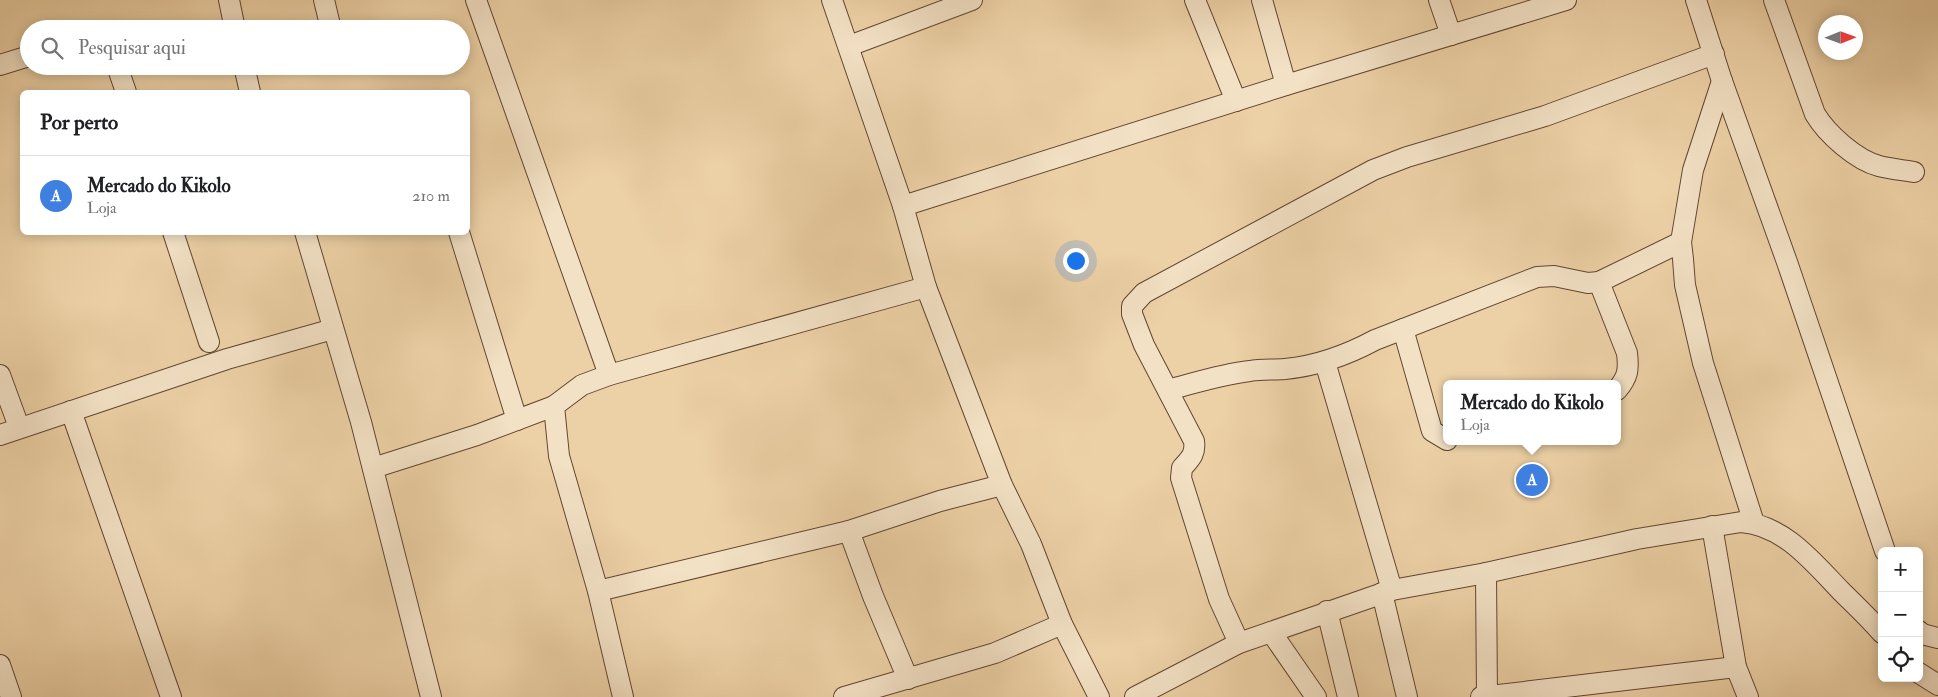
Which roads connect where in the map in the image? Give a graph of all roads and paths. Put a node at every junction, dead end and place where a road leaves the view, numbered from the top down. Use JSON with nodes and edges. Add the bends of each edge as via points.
{"nodes":[{"id":1,"x":229,"y":0,"type":"edge"},
{"id":2,"x":324,"y":0,"type":"edge"},
{"id":3,"x":476,"y":0,"type":"edge"},
{"id":4,"x":832,"y":0,"type":"edge"},
{"id":5,"x":972,"y":0,"type":"edge"},
{"id":6,"x":1195,"y":0,"type":"edge"},
{"id":7,"x":1262,"y":0,"type":"edge"},
{"id":8,"x":1439,"y":0,"type":"edge"},
{"id":9,"x":1566,"y":0,"type":"edge"},
{"id":10,"x":1696,"y":0,"type":"edge"},
{"id":11,"x":1774,"y":0,"type":"edge"},
{"id":12,"x":233,"y":20,"type":"edge"},
{"id":13,"x":329,"y":20,"type":"edge"},
{"id":14,"x":1452,"y":35,"type":"junction"},
{"id":15,"x":849,"y":46,"type":"junction"},
{"id":16,"x":1714,"y":54,"type":"junction"},
{"id":17,"x":20,"y":59,"type":"edge"},
{"id":18,"x":0,"y":65,"type":"edge"},
{"id":19,"x":120,"y":75,"type":"edge"},
{"id":20,"x":246,"y":75,"type":"edge"},
{"id":21,"x":1722,"y":80,"type":"junction"},
{"id":22,"x":1286,"y":85,"type":"junction"},
{"id":23,"x":125,"y":90,"type":"edge"},
{"id":24,"x":250,"y":90,"type":"edge"},
{"id":25,"x":1236,"y":101,"type":"junction"},
{"id":26,"x":1914,"y":172,"type":"dead end"},
{"id":27,"x":904,"y":206,"type":"junction"},
{"id":28,"x":174,"y":235,"type":"edge"},
{"id":29,"x":306,"y":235,"type":"edge"},
{"id":30,"x":460,"y":235,"type":"edge"},
{"id":31,"x":1681,"y":242,"type":"junction"},
{"id":32,"x":1599,"y":282,"type":"junction"},
{"id":33,"x":926,"y":287,"type":"junction"},
{"id":34,"x":333,"y":329,"type":"junction"},
{"id":35,"x":1403,"y":329,"type":"junction"},
{"id":36,"x":209,"y":342,"type":"dead end"},
{"id":37,"x":1325,"y":362,"type":"junction"},
{"id":38,"x":0,"y":375,"type":"edge"},
{"id":39,"x":609,"y":375,"type":"junction"},
{"id":40,"x":1621,"y":386,"type":"edge"},
{"id":41,"x":1168,"y":390,"type":"junction"},
{"id":42,"x":554,"y":406,"type":"junction"},
{"id":43,"x":71,"y":411,"type":"junction"},
{"id":44,"x":517,"y":420,"type":"junction"},
{"id":45,"x":19,"y":427,"type":"junction"},
{"id":46,"x":0,"y":435,"type":"edge"},
{"id":47,"x":1443,"y":438,"type":"edge"},
{"id":48,"x":373,"y":468,"type":"junction"},
{"id":49,"x":1002,"y":485,"type":"junction"},
{"id":50,"x":1754,"y":523,"type":"junction"},
{"id":51,"x":1712,"y":526,"type":"junction"},
{"id":52,"x":849,"y":531,"type":"junction"},
{"id":53,"x":1884,"y":547,"type":"edge"},
{"id":54,"x":1486,"y":573,"type":"junction"},
{"id":55,"x":598,"y":591,"type":"junction"},
{"id":56,"x":1387,"y":591,"type":"junction"},
{"id":57,"x":1327,"y":611,"type":"junction"},
{"id":58,"x":1062,"y":624,"type":"junction"},
{"id":59,"x":1878,"y":629,"type":"edge"},
{"id":60,"x":1271,"y":632,"type":"junction"},
{"id":61,"x":1923,"y":634,"type":"edge"},
{"id":62,"x":1938,"y":638,"type":"edge"},
{"id":63,"x":1239,"y":643,"type":"junction"},
{"id":64,"x":0,"y":665,"type":"edge"},
{"id":65,"x":1736,"y":667,"type":"junction"},
{"id":66,"x":1923,"y":676,"type":"edge"},
{"id":67,"x":908,"y":679,"type":"junction"},
{"id":68,"x":1938,"y":685,"type":"edge"},
{"id":69,"x":11,"y":697,"type":"edge"},
{"id":70,"x":171,"y":697,"type":"edge"},
{"id":71,"x":430,"y":697,"type":"edge"},
{"id":72,"x":622,"y":697,"type":"edge"},
{"id":73,"x":844,"y":697,"type":"edge"},
{"id":74,"x":1100,"y":697,"type":"edge"},
{"id":75,"x":1135,"y":697,"type":"edge"},
{"id":76,"x":1316,"y":697,"type":"edge"},
{"id":77,"x":1348,"y":697,"type":"edge"},
{"id":78,"x":1406,"y":697,"type":"edge"},
{"id":79,"x":1485,"y":697,"type":"edge"},
{"id":80,"x":1748,"y":697,"type":"edge"}],
"edges":[{"from":1,"to":12,"type":"street"},
{"from":2,"to":13,"type":"street"},
{"from":3,"to":39,"type":"street"},
{"from":4,"to":15,"type":"street"},
{"from":5,"to":15,"type":"street"},
{"from":6,"to":25,"type":"street"},
{"from":7,"to":22,"type":"street"},
{"from":8,"to":14,"type":"street"},
{"from":9,"to":14,"type":"street"},
{"from":10,"to":16,"type":"street"},
{"from":11,"to":26,"type":"street","via":[[1815,114],[1822,125],[1833,137],[1869,162]]},
{"from":14,"to":22,"type":"street"},
{"from":15,"to":27,"type":"street"},
{"from":16,"to":21,"type":"street"},
{"from":16,"to":41,"type":"street","via":[[1545,116],[1389,164],[1144,293],[1132,306],[1132,314]]},
{"from":17,"to":18,"type":"street"},
{"from":19,"to":23,"type":"street"},
{"from":20,"to":24,"type":"street"},
{"from":21,"to":31,"type":"street","via":[[1692,170]]},
{"from":21,"to":53,"type":"street"},
{"from":22,"to":25,"type":"street"},
{"from":25,"to":27,"type":"street"},
{"from":27,"to":33,"type":"street"},
{"from":28,"to":36,"type":"street"},
{"from":29,"to":34,"type":"street"},
{"from":30,"to":44,"type":"street"},
{"from":31,"to":32,"type":"street"},
{"from":31,"to":50,"type":"street","via":[[1685,285],[1703,364]]},
{"from":32,"to":35,"type":"street","via":[[1537,277]]},
{"from":32,"to":40,"type":"street","via":[[1627,353],[1626,380]]},
{"from":33,"to":39,"type":"street"},
{"from":33,"to":49,"type":"street"},
{"from":34,"to":43,"type":"street","via":[[228,359]]},
{"from":34,"to":48,"type":"street"},
{"from":35,"to":37,"type":"street"},
{"from":35,"to":47,"type":"street","via":[[1432,431]]},
{"from":37,"to":41,"type":"street","via":[[1285,369],[1252,370]]},
{"from":37,"to":56,"type":"street"},
{"from":38,"to":45,"type":"street"},
{"from":39,"to":42,"type":"street","via":[[582,386]]},
{"from":41,"to":63,"type":"street","via":[[1194,441],[1193,455],[1182,468],[1181,478],[1219,599]]},
{"from":42,"to":44,"type":"street"},
{"from":42,"to":55,"type":"street","via":[[559,456]]},
{"from":43,"to":45,"type":"street"},
{"from":43,"to":70,"type":"street"},
{"from":44,"to":48,"type":"street"},
{"from":45,"to":46,"type":"street"},
{"from":48,"to":71,"type":"street"},
{"from":49,"to":52,"type":"street","via":[[940,501]]},
{"from":49,"to":58,"type":"street","via":[[1031,544]]},
{"from":50,"to":51,"type":"street"},
{"from":50,"to":59,"type":"street","via":[[1765,526],[1802,550]]},
{"from":51,"to":54,"type":"street","via":[[1637,539]]},
{"from":51,"to":65,"type":"street"},
{"from":52,"to":55,"type":"street"},
{"from":52,"to":67,"type":"street"},
{"from":54,"to":56,"type":"street"},
{"from":54,"to":79,"type":"street"},
{"from":55,"to":72,"type":"street"},
{"from":56,"to":57,"type":"street"},
{"from":56,"to":78,"type":"street"},
{"from":57,"to":60,"type":"street"},
{"from":57,"to":77,"type":"street"},
{"from":58,"to":67,"type":"street","via":[[995,653]]},
{"from":58,"to":74,"type":"street"},
{"from":60,"to":63,"type":"street"},
{"from":60,"to":76,"type":"street"},
{"from":61,"to":62,"type":"street"},
{"from":63,"to":75,"type":"street"},
{"from":64,"to":69,"type":"street"},
{"from":65,"to":79,"type":"street"},
{"from":65,"to":80,"type":"street"},
{"from":66,"to":68,"type":"street"},
{"from":67,"to":73,"type":"street"}]}
